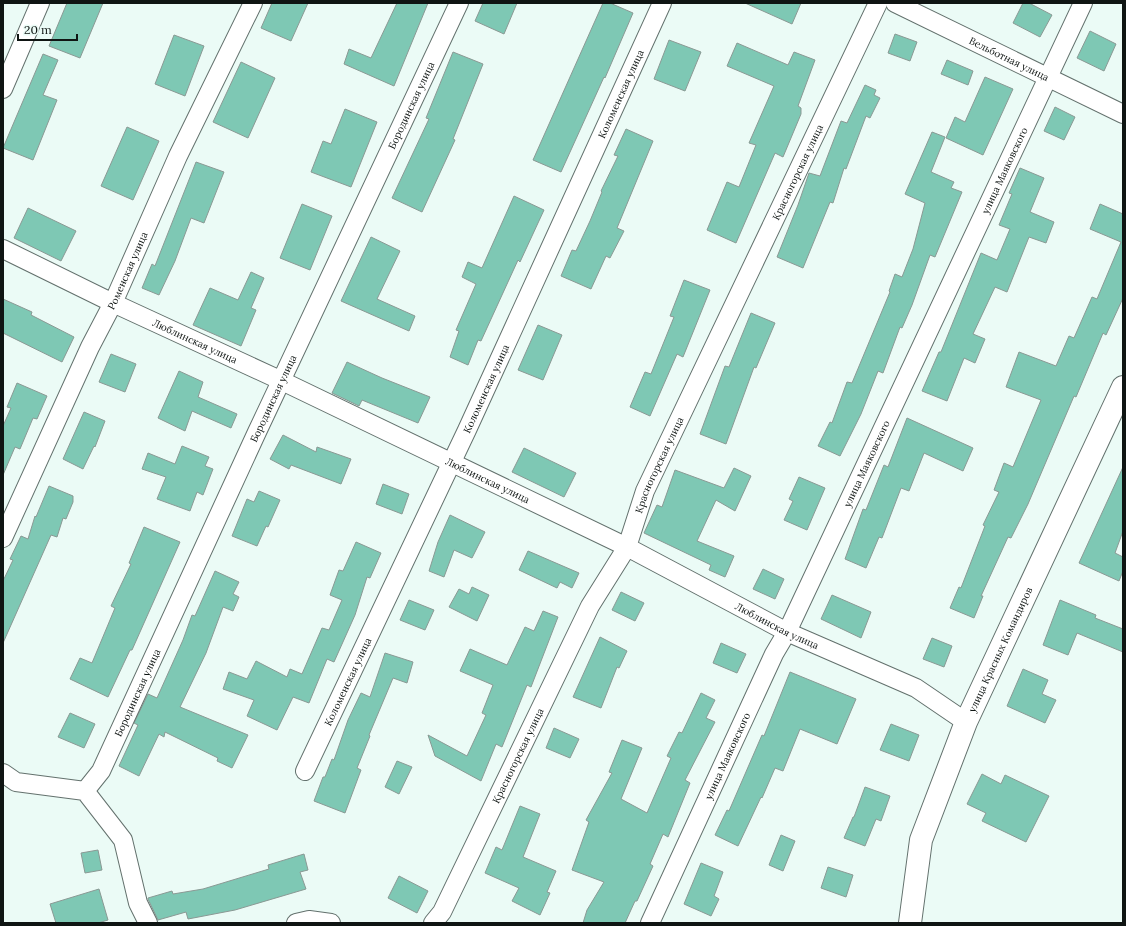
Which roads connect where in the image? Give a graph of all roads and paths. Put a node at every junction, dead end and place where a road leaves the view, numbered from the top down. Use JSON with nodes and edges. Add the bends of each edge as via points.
{"nodes":[{"id":1,"x":40,"y":3,"type":"edge"},
{"id":2,"x":253,"y":3,"type":"edge"},
{"id":3,"x":459,"y":3,"type":"edge"},
{"id":4,"x":662,"y":3,"type":"edge"},
{"id":5,"x":878,"y":3,"type":"edge"},
{"id":6,"x":895,"y":3,"type":"edge"},
{"id":7,"x":1083,"y":3,"type":"edge"},
{"id":8,"x":1047,"y":77,"type":"junction"},
{"id":9,"x":3,"y":89,"type":"edge"},
{"id":10,"x":1123,"y":114,"type":"edge"},
{"id":11,"x":3,"y":250,"type":"edge"},
{"id":12,"x":113,"y":304,"type":"junction"},
{"id":13,"x":282,"y":381,"type":"junction"},
{"id":14,"x":1123,"y":387,"type":"edge"},
{"id":15,"x":451,"y":462,"type":"junction"},
{"id":16,"x":3,"y":538,"type":"edge"},
{"id":17,"x":627,"y":547,"type":"junction"},
{"id":18,"x":788,"y":632,"type":"junction"},
{"id":19,"x":966,"y":722,"type":"junction"},
{"id":20,"x":305,"y":771,"type":"dead end"},
{"id":21,"x":3,"y":773,"type":"edge"},
{"id":22,"x":86,"y":791,"type":"junction"},
{"id":23,"x":148,"y":923,"type":"edge"},
{"id":24,"x":296,"y":923,"type":"edge"},
{"id":25,"x":331,"y":923,"type":"edge"},
{"id":26,"x":433,"y":923,"type":"edge"},
{"id":27,"x":650,"y":923,"type":"edge"},
{"id":28,"x":910,"y":923,"type":"edge"}],
"edges":[{"from":1,"to":9,"type":"street"},
{"from":2,"to":12,"type":"street","name":"Роменская улица","via":[[178,156]]},
{"from":3,"to":13,"type":"street","name":"Бородинская улица"},
{"from":4,"to":15,"type":"street","name":"Коломенская улица"},
{"from":5,"to":17,"type":"street","name":"Красногорская улица","via":[[645,491]]},
{"from":6,"to":8,"type":"street","name":"Вельботная улица"},
{"from":7,"to":8,"type":"street","name":"улица Маяковского"},
{"from":8,"to":10,"type":"street","name":"Вельботная улица"},
{"from":8,"to":18,"type":"street","name":"улица Маяковского"},
{"from":11,"to":12,"type":"street","name":"Люблинская улица"},
{"from":12,"to":13,"type":"street","name":"Люблинская улица"},
{"from":12,"to":16,"type":"street","name":"Роменская улица","via":[[90,348]]},
{"from":13,"to":15,"type":"street","name":"Люблинская улица"},
{"from":13,"to":22,"type":"street","name":"Бородинская улица","via":[[101,771]]},
{"from":14,"to":19,"type":"street","name":"улица Красных Командиров"},
{"from":15,"to":17,"type":"street","name":"Люблинская улица"},
{"from":15,"to":20,"type":"street","name":"Коломенская улица"},
{"from":17,"to":18,"type":"street","name":"Люблинская улица"},
{"from":17,"to":26,"type":"street","name":"Красногорская улица","via":[[590,606],[442,912]]},
{"from":18,"to":19,"type":"street","name":"Люблинская улица","via":[[916,688]]},
{"from":18,"to":27,"type":"street","name":"улица Маяковского","via":[[774,654]]},
{"from":19,"to":28,"type":"street","name":"улица Красных Командиров","via":[[921,840]]},
{"from":21,"to":22,"type":"street","via":[[16,782]]},
{"from":22,"to":23,"type":"street","via":[[123,840],[138,903]]},
{"from":24,"to":25,"type":"street","via":[[309,920]]}]}
